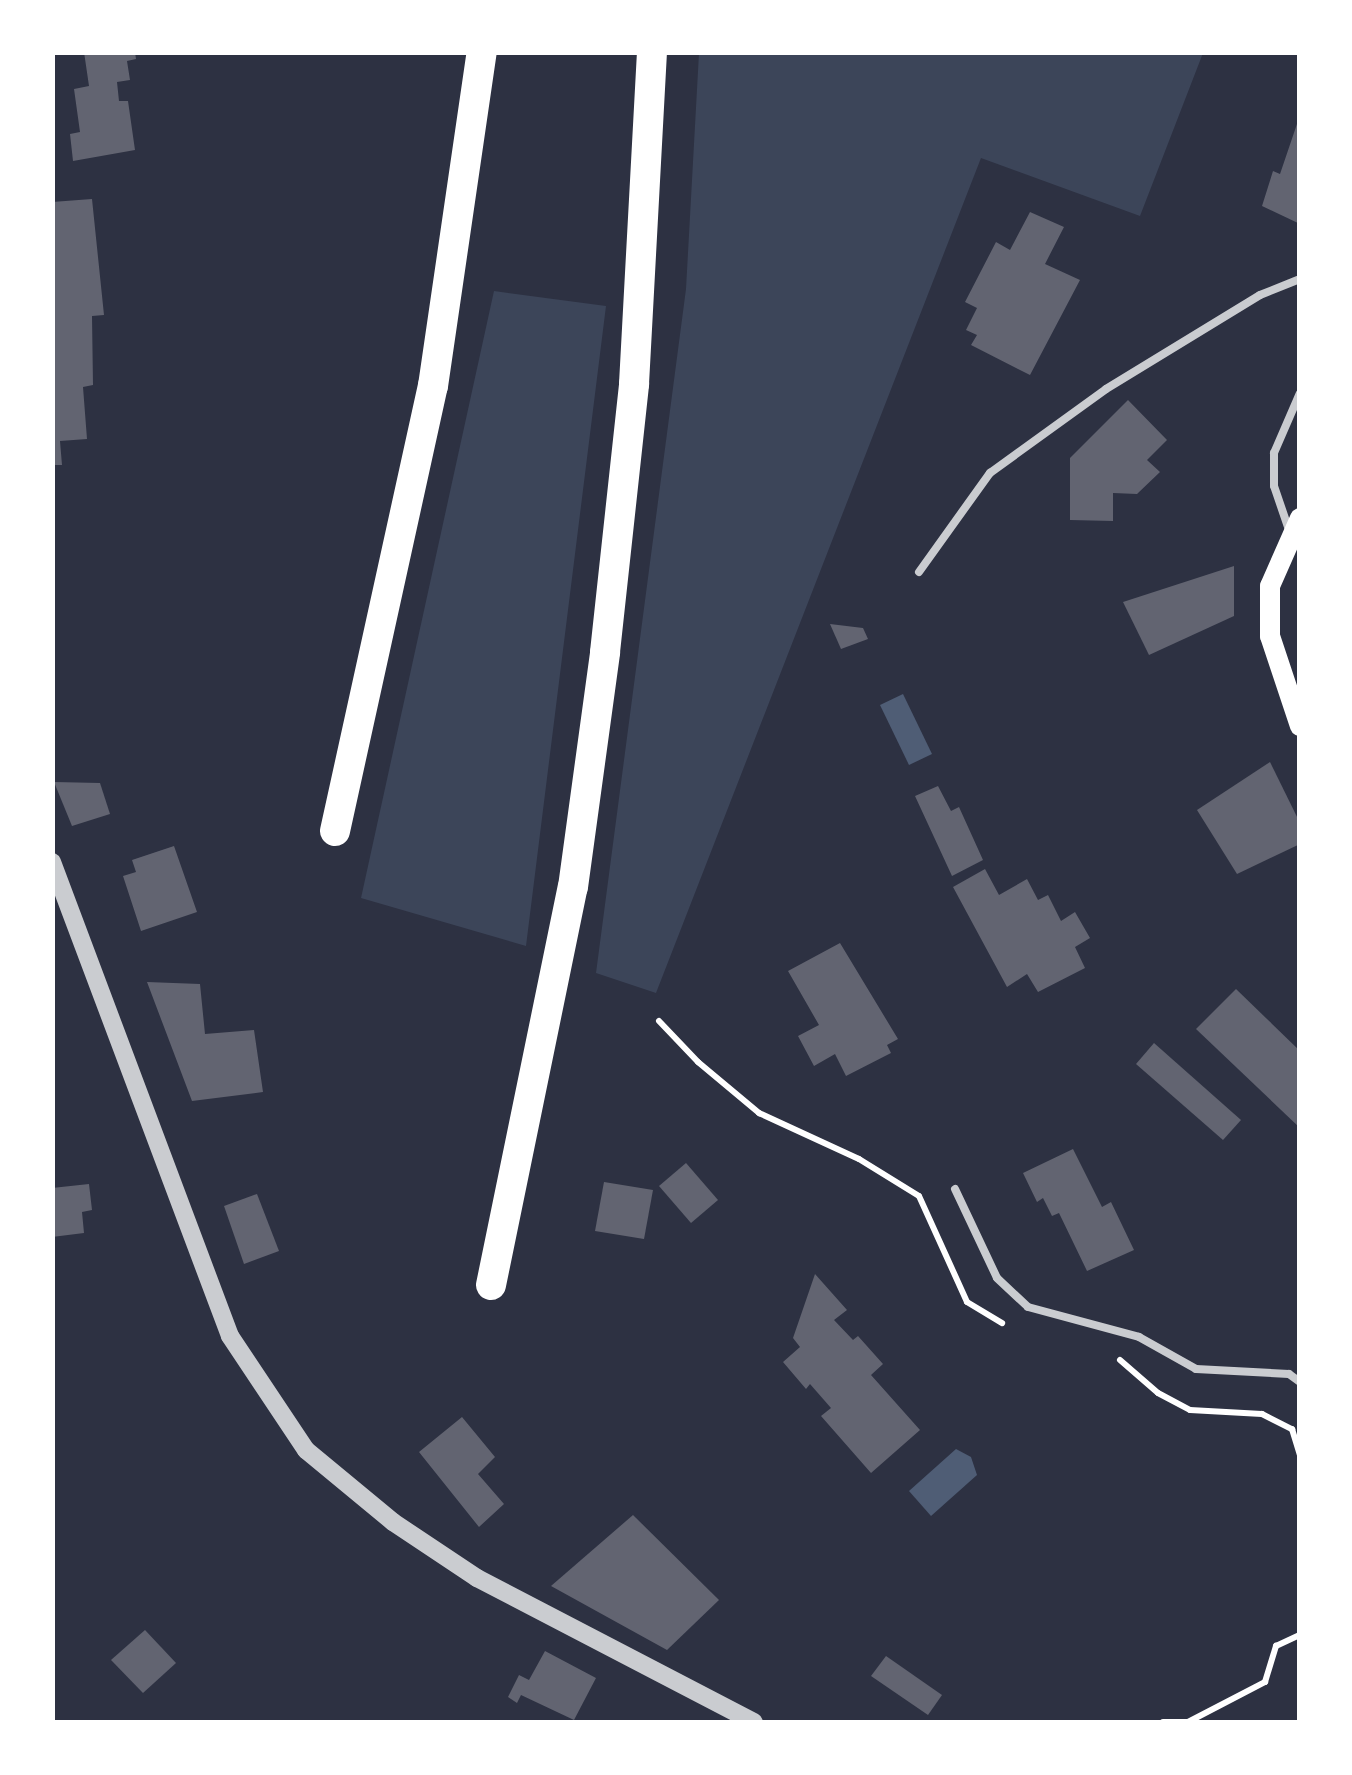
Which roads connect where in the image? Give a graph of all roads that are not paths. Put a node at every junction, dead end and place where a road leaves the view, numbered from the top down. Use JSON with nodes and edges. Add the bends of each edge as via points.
{"nodes":[{"id":1,"x":482,"y":52,"type":"edge"},
{"id":2,"x":652,"y":52,"type":"edge"},
{"id":3,"x":1300,"y":278,"type":"edge"},
{"id":4,"x":1300,"y":392,"type":"edge"},
{"id":5,"x":1295,"y":526,"type":"edge"},
{"id":6,"x":920,"y":572,"type":"dead end"},
{"id":7,"x":1300,"y":726,"type":"edge"},
{"id":8,"x":335,"y":830,"type":"dead end"},
{"id":9,"x":52,"y":862,"type":"edge"},
{"id":10,"x":955,"y":1190,"type":"dead end"},
{"id":11,"x":491,"y":1285,"type":"dead end"},
{"id":12,"x":1300,"y":1382,"type":"edge"},
{"id":13,"x":754,"y":1722,"type":"edge"}],
"edges":[{"from":1,"to":8,"type":"highway","via":[[433,386]]},
{"from":2,"to":11,"type":"highway","via":[[634,384],[605,652],[573,887]]},
{"from":3,"to":6,"type":"lane","via":[[1260,295],[1106,389],[990,473]]},
{"from":4,"to":5,"type":"lane","via":[[1274,453],[1274,486]]},
{"from":5,"to":7,"type":"main road","via":[[1270,586],[1270,636]]},
{"from":9,"to":13,"type":"street","via":[[230,1336],[306,1450],[393,1522],[477,1578]]},
{"from":10,"to":12,"type":"lane","via":[[998,1278],[1028,1306],[1140,1337],[1196,1369],[1289,1374]]}]}
